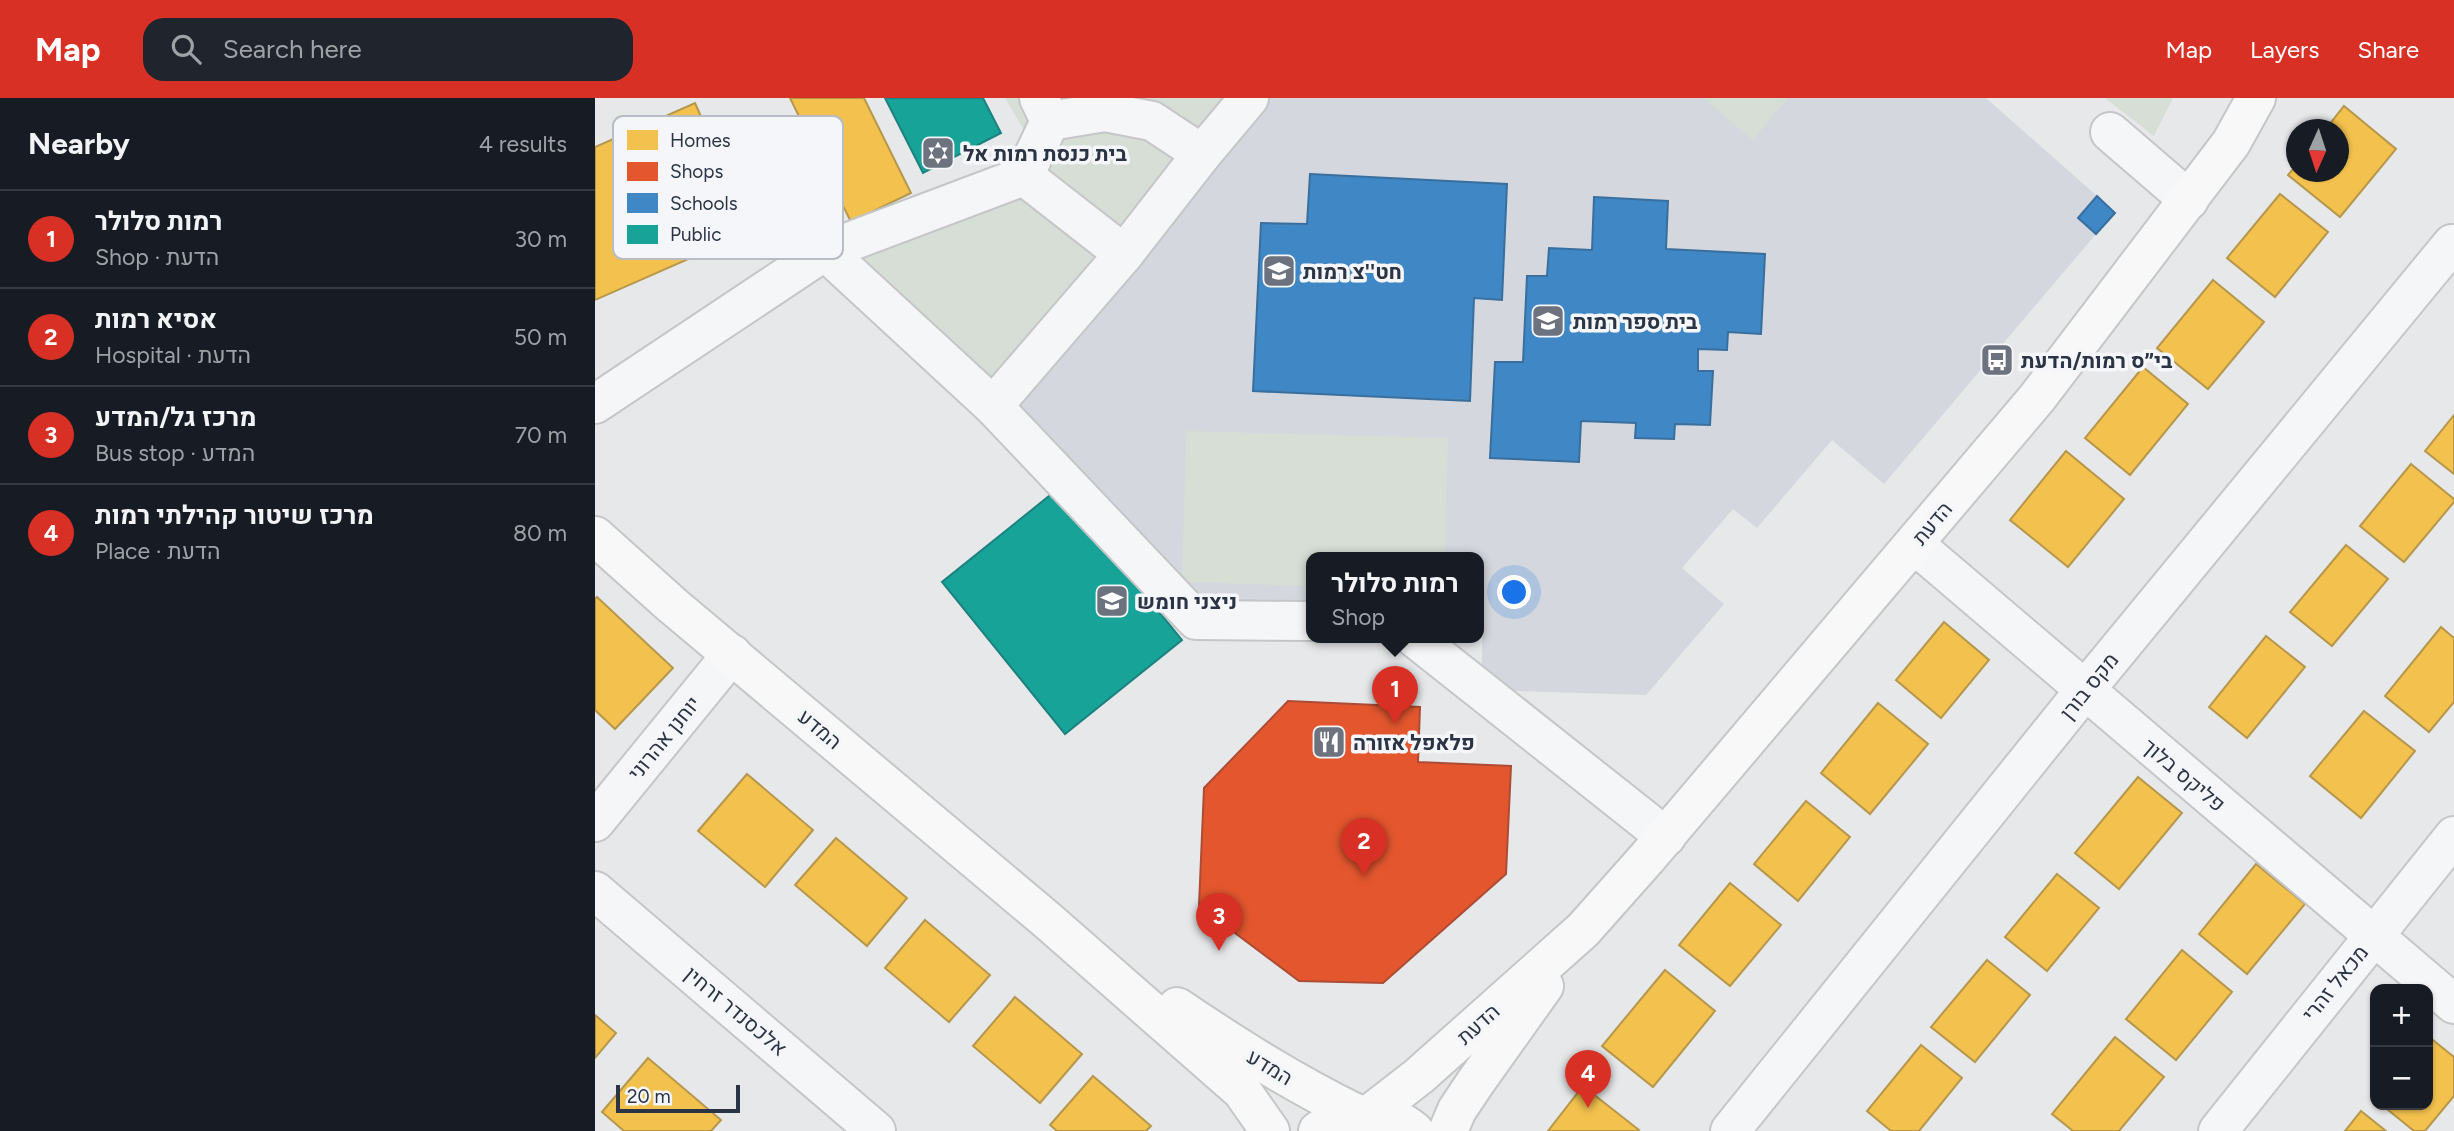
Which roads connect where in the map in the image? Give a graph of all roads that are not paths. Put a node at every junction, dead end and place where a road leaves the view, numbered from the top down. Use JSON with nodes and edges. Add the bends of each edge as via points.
{"nodes":[{"id":1,"x":1249,"y":98,"type":"edge"},
{"id":2,"x":2256,"y":98,"type":"edge"},
{"id":3,"x":1045,"y":109,"type":"edge"},
{"id":4,"x":2110,"y":132,"type":"dead end"},
{"id":5,"x":1202,"y":154,"type":"junction"},
{"id":6,"x":1024,"y":176,"type":"junction"},
{"id":7,"x":2189,"y":200,"type":"junction"},
{"id":8,"x":843,"y":244,"type":"edge"},
{"id":9,"x":2452,"y":244,"type":"dead end"},
{"id":10,"x":1124,"y":254,"type":"junction"},
{"id":11,"x":813,"y":259,"type":"edge"},
{"id":12,"x":834,"y":259,"type":"edge"},
{"id":13,"x":595,"y":404,"type":"edge"},
{"id":14,"x":993,"y":406,"type":"junction"},
{"id":15,"x":595,"y":536,"type":"edge"},
{"id":16,"x":1914,"y":544,"type":"junction"},
{"id":17,"x":1306,"y":621,"type":"edge"},
{"id":18,"x":1421,"y":643,"type":"edge"},
{"id":19,"x":732,"y":654,"type":"junction"},
{"id":20,"x":2085,"y":690,"type":"junction"},
{"id":21,"x":595,"y":822,"type":"edge"},
{"id":22,"x":2454,"y":836,"type":"edge"},
{"id":23,"x":1666,"y":837,"type":"junction"},
{"id":24,"x":595,"y":891,"type":"edge"},
{"id":25,"x":1047,"y":920,"type":"junction"},
{"id":26,"x":1583,"y":930,"type":"junction"},
{"id":27,"x":2373,"y":936,"type":"junction"},
{"id":28,"x":2454,"y":1004,"type":"edge"},
{"id":29,"x":1363,"y":1114,"type":"junction"},
{"id":30,"x":876,"y":1131,"type":"edge"},
{"id":31,"x":1270,"y":1131,"type":"edge"},
{"id":32,"x":1318,"y":1131,"type":"edge"},
{"id":33,"x":1415,"y":1131,"type":"edge"},
{"id":34,"x":1448,"y":1131,"type":"edge"},
{"id":35,"x":1730,"y":1131,"type":"edge"},
{"id":36,"x":2218,"y":1131,"type":"edge"}],
"edges":[{"from":1,"to":5,"type":"street"},
{"from":2,"to":7,"type":"street","name":"הדעת"},
{"from":3,"to":5,"type":"street","via":[[1105,112],[1151,121]]},
{"from":3,"to":6,"type":"street"},
{"from":4,"to":7,"type":"street"},
{"from":5,"to":10,"type":"street"},
{"from":6,"to":8,"type":"street"},
{"from":6,"to":10,"type":"street"},
{"from":7,"to":16,"type":"street","name":"הדעת","via":[[2037,398]]},
{"from":9,"to":20,"type":"street","name":"מקס בורן"},
{"from":10,"to":14,"type":"street"},
{"from":11,"to":13,"type":"street"},
{"from":12,"to":14,"type":"street"},
{"from":14,"to":17,"type":"street","via":[[1196,620]]},
{"from":15,"to":19,"type":"street","name":"המדע"},
{"from":16,"to":20,"type":"street","name":"פליקס בלוך"},
{"from":16,"to":23,"type":"street","name":"הדעת"},
{"from":18,"to":23,"type":"street"},
{"from":19,"to":21,"type":"street","name":"יוחנן אהרוני"},
{"from":19,"to":25,"type":"street","name":"המדע"},
{"from":20,"to":27,"type":"street","name":"פליקס בלוך"},
{"from":20,"to":35,"type":"street","name":"מקס בורן"},
{"from":22,"to":27,"type":"street","name":"מכאל זהרי"},
{"from":23,"to":26,"type":"street","name":"הדעת"},
{"from":24,"to":30,"type":"street","name":"אלכסנדר זרחין"},
{"from":25,"to":29,"type":"street","name":"המדע","via":[[1257,1061],[1311,1092]]},
{"from":25,"to":31,"type":"street","name":"המדע","via":[[1242,1091]]},
{"from":26,"to":29,"type":"street","name":"הדעת","via":[[1419,1076]]},
{"from":26,"to":34,"type":"street","name":"הדעת","via":[[1475,1083]]},
{"from":27,"to":28,"type":"street","name":"פליקס בלוך"},
{"from":27,"to":36,"type":"street","name":"מכאל זהרי"},
{"from":29,"to":32,"type":"street","name":"הדעת","via":[[1337,1119]]},
{"from":29,"to":33,"type":"street","name":"המדע","via":[[1392,1118]]}]}
